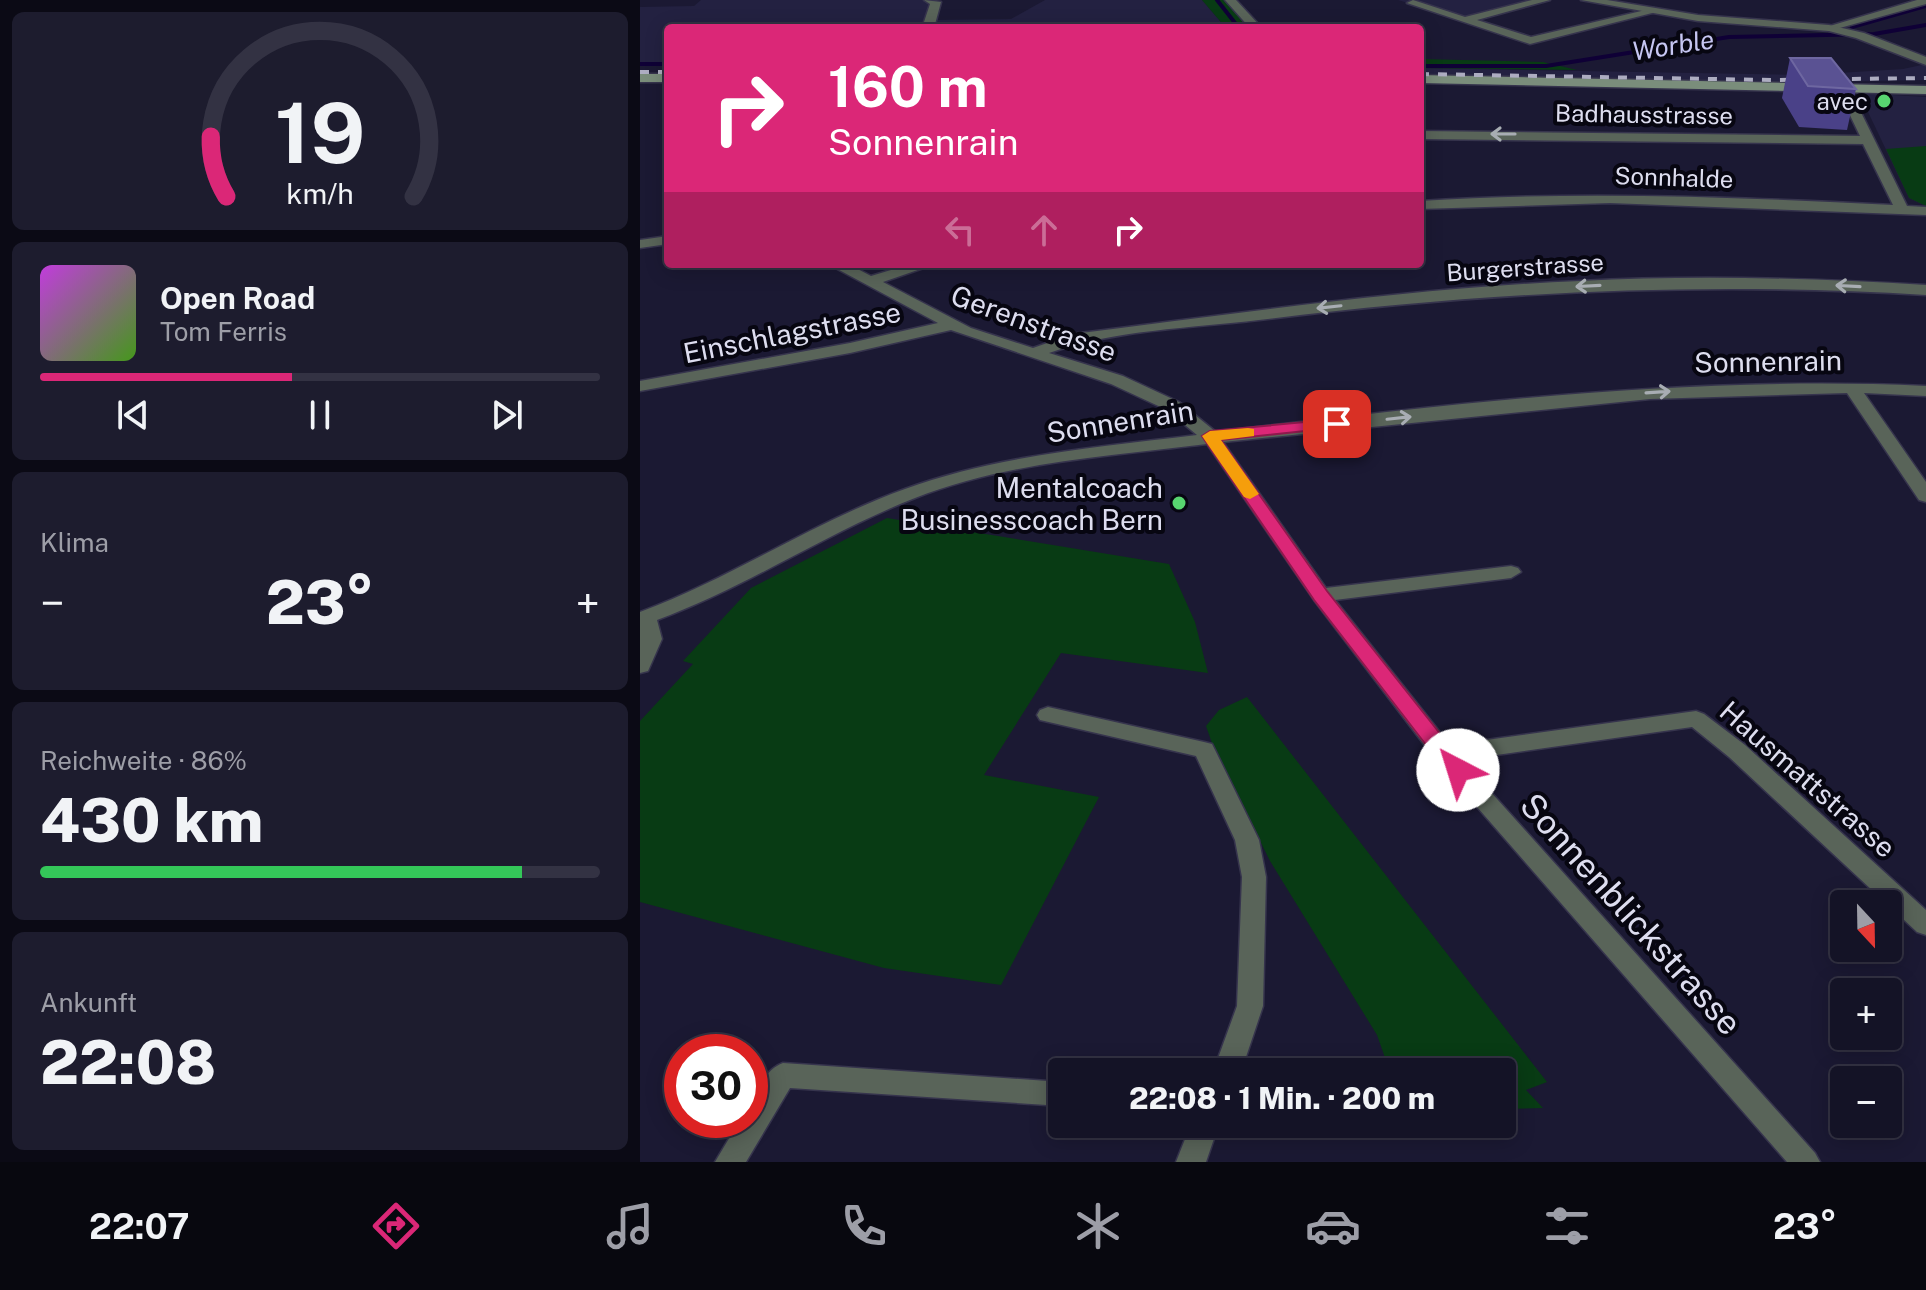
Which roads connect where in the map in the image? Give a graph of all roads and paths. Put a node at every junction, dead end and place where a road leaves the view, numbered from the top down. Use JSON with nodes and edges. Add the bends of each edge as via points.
{"nodes":[{"id":1,"x":929,"y":0,"type":"edge"},
{"id":2,"x":1230,"y":0,"type":"edge"},
{"id":3,"x":1545,"y":0,"type":"edge"},
{"id":4,"x":1586,"y":0,"type":"edge"},
{"id":5,"x":1926,"y":1,"type":"edge"},
{"id":6,"x":1412,"y":3,"type":"dead end"},
{"id":7,"x":1654,"y":11,"type":"junction"},
{"id":8,"x":1465,"y":20,"type":"junction"},
{"id":9,"x":929,"y":24,"type":"edge"},
{"id":10,"x":1252,"y":24,"type":"edge"},
{"id":11,"x":1835,"y":29,"type":"junction"},
{"id":12,"x":1926,"y":61,"type":"edge"},
{"id":13,"x":640,"y":78,"type":"edge"},
{"id":14,"x":664,"y":78,"type":"edge"},
{"id":15,"x":1424,"y":79,"type":"edge"},
{"id":16,"x":1842,"y":86,"type":"junction"},
{"id":17,"x":1926,"y":90,"type":"edge"},
{"id":18,"x":1424,"y":135,"type":"edge"},
{"id":19,"x":1868,"y":140,"type":"junction"},
{"id":20,"x":1424,"y":205,"type":"edge"},
{"id":21,"x":1902,"y":210,"type":"junction"},
{"id":22,"x":1926,"y":211,"type":"edge"},
{"id":23,"x":664,"y":241,"type":"edge"},
{"id":24,"x":640,"y":244,"type":"edge"},
{"id":25,"x":844,"y":268,"type":"edge"},
{"id":26,"x":914,"y":268,"type":"edge"},
{"id":27,"x":871,"y":281,"type":"junction"},
{"id":28,"x":1926,"y":290,"type":"edge"},
{"id":29,"x":953,"y":325,"type":"junction"},
{"id":30,"x":1036,"y":352,"type":"junction"},
{"id":31,"x":640,"y":386,"type":"edge"},
{"id":32,"x":1851,"y":386,"type":"junction"},
{"id":33,"x":1926,"y":391,"type":"edge"},
{"id":34,"x":1210,"y":436,"type":"junction"},
{"id":35,"x":1926,"y":496,"type":"edge"},
{"id":36,"x":1511,"y":572,"type":"dead end"},
{"id":37,"x":1321,"y":595,"type":"junction"},
{"id":38,"x":643,"y":618,"type":"edge"},
{"id":39,"x":640,"y":666,"type":"edge"},
{"id":40,"x":1048,"y":715,"type":"dead end"},
{"id":41,"x":1444,"y":754,"type":"junction"},
{"id":42,"x":1926,"y":925,"type":"edge"},
{"id":43,"x":1232,"y":1058,"type":"edge"},
{"id":44,"x":1048,"y":1093,"type":"edge"},
{"id":45,"x":1200,"y":1138,"type":"edge"},
{"id":46,"x":730,"y":1162,"type":"edge"},
{"id":47,"x":1191,"y":1162,"type":"edge"},
{"id":48,"x":1805,"y":1162,"type":"edge"}],
"edges":[{"from":1,"to":9,"type":"street","via":[[936,2]]},
{"from":2,"to":10,"type":"street"},
{"from":3,"to":8,"type":"street"},
{"from":4,"to":7,"type":"street"},
{"from":5,"to":11,"type":"street"},
{"from":6,"to":8,"type":"street"},
{"from":7,"to":8,"type":"street","via":[[1537,41]]},
{"from":7,"to":11,"type":"street"},
{"from":11,"to":12,"type":"street"},
{"from":13,"to":14,"type":"main road"},
{"from":15,"to":16,"type":"main road"},
{"from":16,"to":17,"type":"main road"},
{"from":16,"to":19,"type":"street"},
{"from":19,"to":18,"type":"street","name":"Badhausstrasse","one_way":true},
{"from":19,"to":21,"type":"street"},
{"from":20,"to":21,"type":"street","name":"Sonnhalde","via":[[1606,197]]},
{"from":21,"to":22,"type":"street","name":"Sonnhalde"},
{"from":23,"to":24,"type":"street"},
{"from":25,"to":27,"type":"street","name":"Gerenstrasse"},
{"from":26,"to":27,"type":"street"},
{"from":27,"to":29,"type":"street","name":"Gerenstrasse"},
{"from":28,"to":30,"type":"street","name":"Burgerstrasse","one_way":true,"via":[[1768,282],[1481,293],[1073,339]]},
{"from":29,"to":30,"type":"street","name":"Gerenstrasse"},
{"from":29,"to":31,"type":"street","name":"Einschlagstrasse"},
{"from":30,"to":34,"type":"street","name":"Gerenstrasse","via":[[1173,406]]},
{"from":32,"to":33,"type":"street","name":"Sonnenrain"},
{"from":34,"to":32,"type":"street","name":"Sonnenrain","one_way":true,"via":[[1618,395]]},
{"from":32,"to":35,"type":"street"},
{"from":34,"to":37,"type":"street","name":"Sonnenblickstrasse"},
{"from":34,"to":38,"type":"street","name":"Sonnenrain","via":[[1007,467],[922,488]]},
{"from":36,"to":37,"type":"street"},
{"from":37,"to":41,"type":"street","name":"Sonnenblickstrasse"},
{"from":38,"to":39,"type":"street","via":[[652,639]]},
{"from":40,"to":43,"type":"street","via":[[1204,750],[1247,840],[1254,877],[1250,1006]]},
{"from":41,"to":42,"type":"street","name":"Hausmattstrasse","via":[[1696,719]]},
{"from":41,"to":48,"type":"street","name":"Sonnenblickstrasse"},
{"from":44,"to":46,"type":"street","via":[[783,1075]]},
{"from":45,"to":47,"type":"street"}]}
